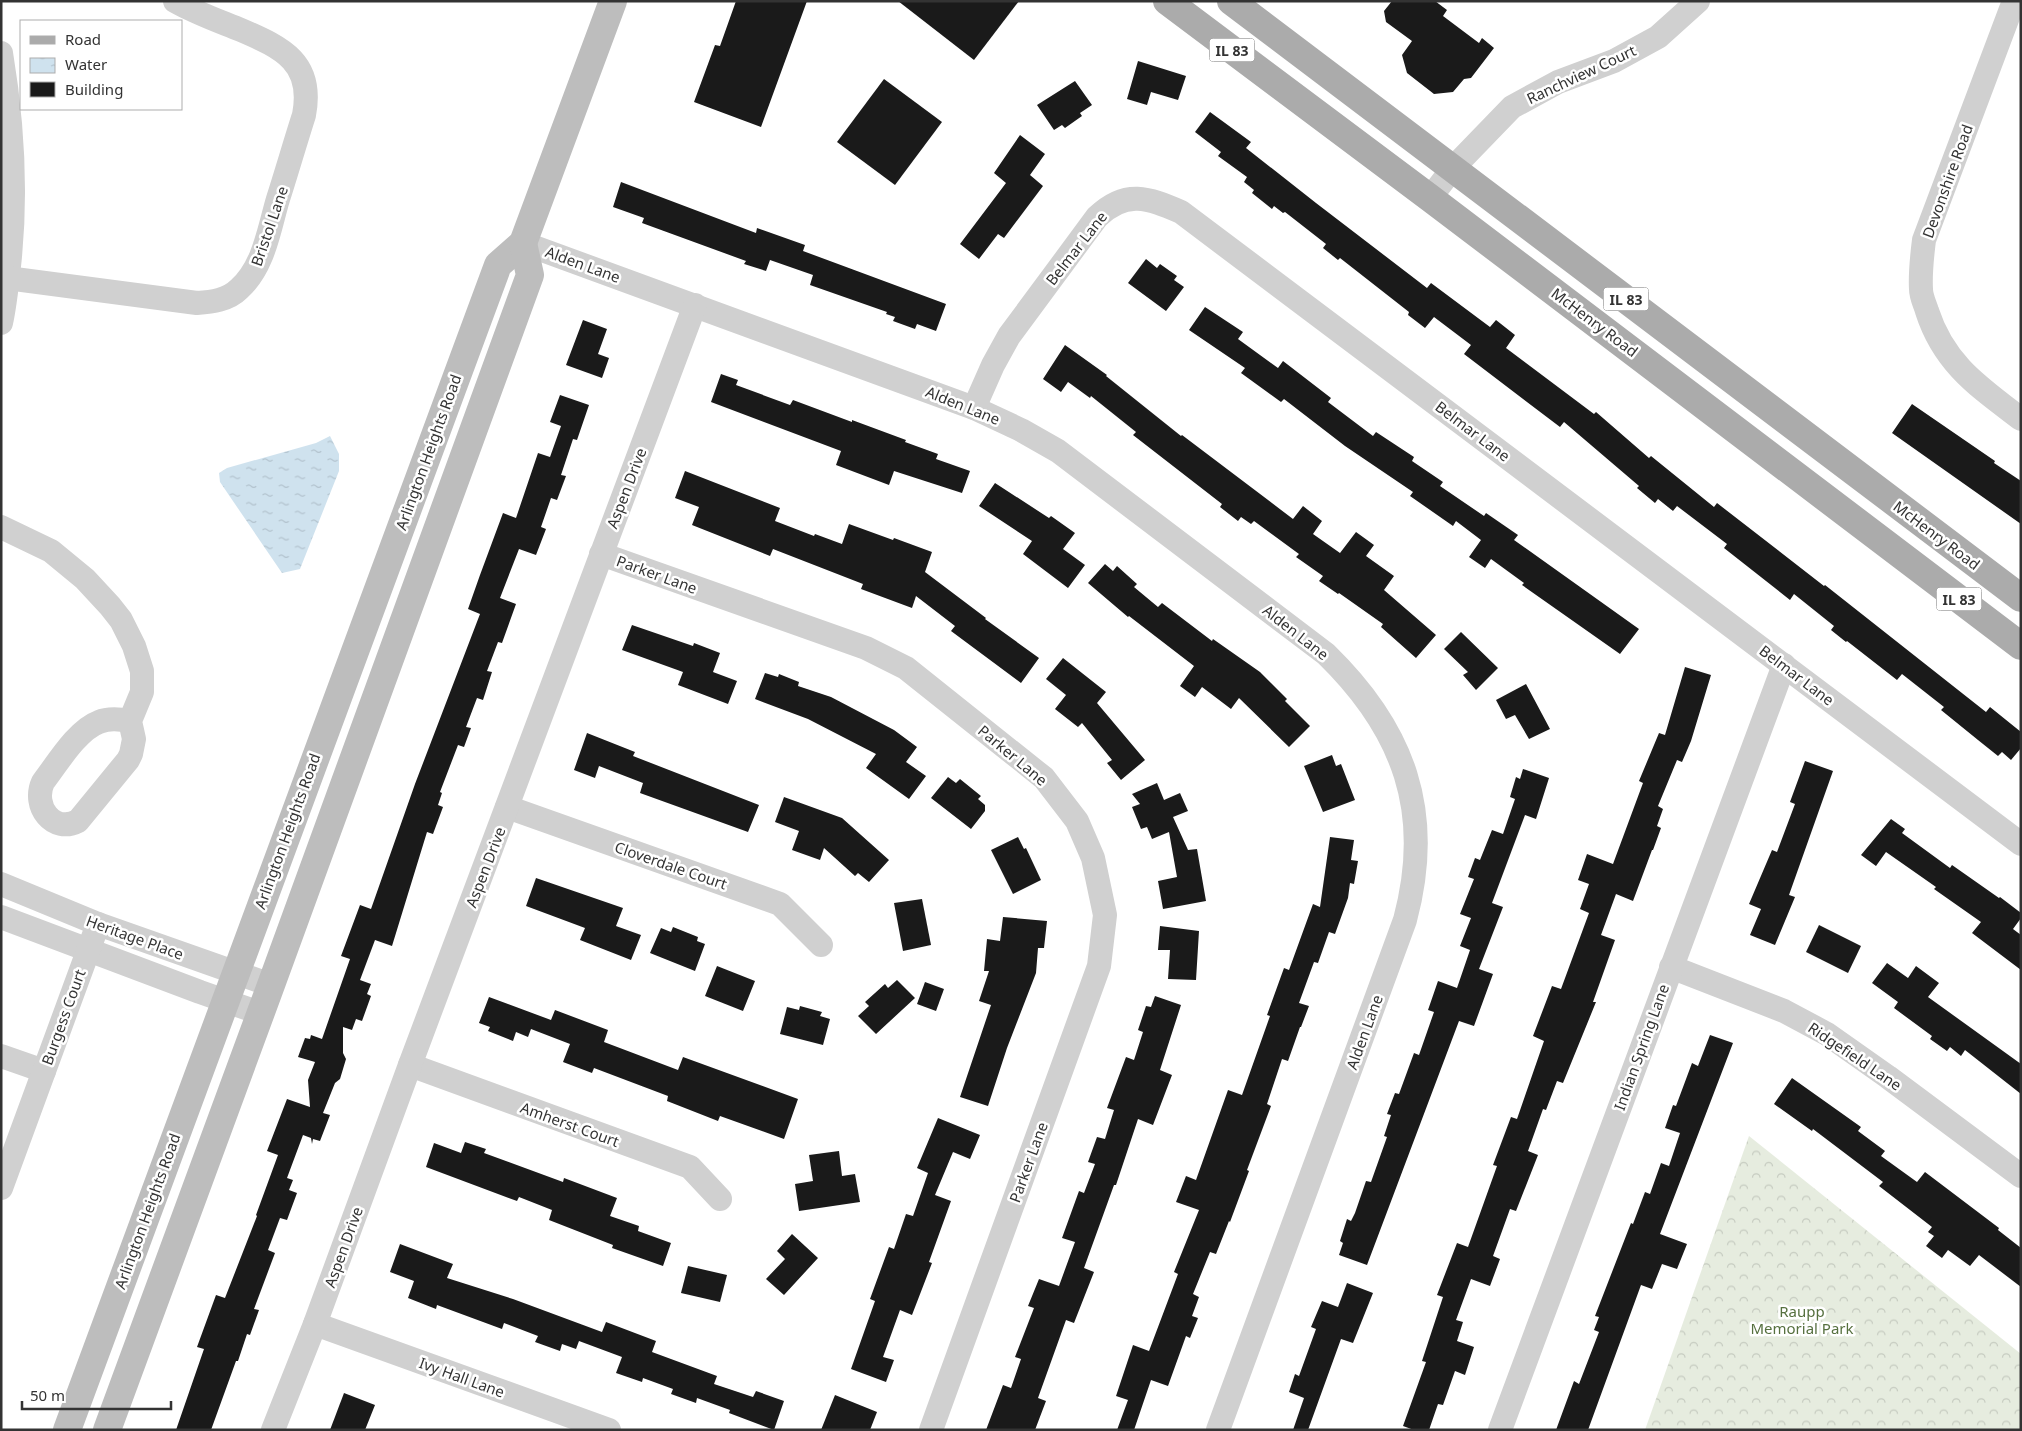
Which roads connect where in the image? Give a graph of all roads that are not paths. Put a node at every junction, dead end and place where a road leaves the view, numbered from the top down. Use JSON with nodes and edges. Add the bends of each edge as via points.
{"nodes":[{"id":1,"x":175,"y":1,"type":"edge"},
{"id":2,"x":613,"y":1,"type":"edge"},
{"id":3,"x":1167,"y":1,"type":"edge"},
{"id":4,"x":1231,"y":1,"type":"edge"},
{"id":5,"x":1698,"y":1,"type":"edge"},
{"id":6,"x":2014,"y":1,"type":"edge"},
{"id":7,"x":1,"y":54,"type":"edge"},
{"id":8,"x":1453,"y":168,"type":"junction"},
{"id":9,"x":1430,"y":198,"type":"junction"},
{"id":10,"x":523,"y":243,"type":"junction"},
{"id":11,"x":7,"y":278,"type":"junction"},
{"id":12,"x":695,"y":305,"type":"junction"},
{"id":13,"x":1,"y":323,"type":"edge"},
{"id":14,"x":974,"y":408,"type":"junction"},
{"id":15,"x":2021,"y":418,"type":"edge"},
{"id":16,"x":1,"y":527,"type":"edge"},
{"id":17,"x":600,"y":554,"type":"junction"},
{"id":18,"x":2021,"y":598,"type":"edge"},
{"id":19,"x":2021,"y":646,"type":"edge"},
{"id":20,"x":1784,"y":665,"type":"junction"},
{"id":21,"x":130,"y":721,"type":"junction"},
{"id":22,"x":507,"y":808,"type":"junction"},
{"id":23,"x":2021,"y":844,"type":"edge"},
{"id":24,"x":1,"y":884,"type":"edge"},
{"id":25,"x":1,"y":916,"type":"edge"},
{"id":26,"x":98,"y":924,"type":"junction"},
{"id":27,"x":821,"y":945,"type":"dead end"},
{"id":28,"x":87,"y":949,"type":"junction"},
{"id":29,"x":1670,"y":967,"type":"junction"},
{"id":30,"x":235,"y":972,"type":"junction"},
{"id":31,"x":271,"y":985,"type":"junction"},
{"id":32,"x":224,"y":1001,"type":"junction"},
{"id":33,"x":260,"y":1013,"type":"junction"},
{"id":34,"x":1,"y":1056,"type":"edge"},
{"id":35,"x":410,"y":1065,"type":"junction"},
{"id":36,"x":44,"y":1071,"type":"junction"},
{"id":37,"x":2021,"y":1176,"type":"edge"},
{"id":38,"x":1,"y":1188,"type":"edge"},
{"id":39,"x":720,"y":1199,"type":"dead end"},
{"id":40,"x":315,"y":1324,"type":"junction"},
{"id":41,"x":562,"y":1422,"type":"edge"},
{"id":42,"x":67,"y":1430,"type":"edge"},
{"id":43,"x":106,"y":1430,"type":"edge"},
{"id":44,"x":274,"y":1430,"type":"edge"},
{"id":45,"x":609,"y":1430,"type":"edge"},
{"id":46,"x":931,"y":1430,"type":"edge"},
{"id":47,"x":1218,"y":1430,"type":"edge"},
{"id":48,"x":1500,"y":1430,"type":"edge"}],
"edges":[{"from":1,"to":11,"type":"street","name":"Bristol Lane","via":[[280,48],[296,63],[303,78],[304,115],[263,251],[252,275],[240,289],[210,302]]},
{"from":2,"to":10,"type":"main road","name":"Arlington Heights Road"},
{"from":3,"to":9,"type":"main road","name":"McHenry Road","number":"IL 83"},
{"from":4,"to":8,"type":"main road","name":"McHenry Road","number":"IL 83"},
{"from":5,"to":8,"type":"street","name":"Ranchview Court","via":[[1658,36],[1622,57],[1558,82],[1512,107]]},
{"from":6,"to":15,"type":"street","name":"Devonshire Road","via":[[1924,240],[1920,269],[1921,292],[1934,332],[1958,368]]},
{"from":7,"to":11,"type":"street","via":[[8,93],[14,176],[13,230]]},
{"from":8,"to":9,"type":"street","name":"Ranchview Court"},
{"from":8,"to":18,"type":"main road","name":"McHenry Road","number":"IL 83"},
{"from":9,"to":19,"type":"main road","name":"McHenry Road","number":"IL 83"},
{"from":10,"to":12,"type":"street","name":"Alden Lane"},
{"from":10,"to":30,"type":"main road","name":"Arlington Heights Road","via":[[498,265]]},
{"from":10,"to":31,"type":"main road","via":[[530,275]]},
{"from":11,"to":13,"type":"street"},
{"from":12,"to":14,"type":"street","name":"Alden Lane"},
{"from":12,"to":17,"type":"street","name":"Aspen Drive"},
{"from":14,"to":20,"type":"street","name":"Belmar Lane","via":[[1009,336],[1097,217],[1109,206],[1132,198],[1162,204],[1181,212]]},
{"from":14,"to":47,"type":"street","name":"Alden Lane","via":[[1058,451],[1326,654],[1349,676],[1374,708],[1392,738],[1407,776],[1416,823],[1414,874],[1405,920]]},
{"from":16,"to":21,"type":"street","via":[[51,551],[72,567],[120,620],[134,646],[143,676],[139,701]]},
{"from":17,"to":22,"type":"street","name":"Aspen Drive"},
{"from":17,"to":46,"type":"street","name":"Parker Lane","via":[[866,648],[906,668],[1044,778],[1077,821],[1093,858],[1105,915],[1099,966]]},
{"from":20,"to":23,"type":"street","name":"Belmar Lane"},
{"from":20,"to":29,"type":"street","name":"Indian Spring Lane"},
{"from":21,"to":21,"type":"street","via":[[99,722],[82,732],[40,789],[41,805],[49,818],[68,824],[85,815],[131,754],[134,739]]},
{"from":22,"to":27,"type":"street","name":"Cloverdale Court","via":[[780,904]]},
{"from":22,"to":35,"type":"street","name":"Aspen Drive"},
{"from":24,"to":26,"type":"street","name":"Heritage Place"},
{"from":25,"to":28,"type":"street","name":"Heritage Place"},
{"from":26,"to":28,"type":"street","name":"Burgess Court"},
{"from":26,"to":30,"type":"street","name":"Heritage Place"},
{"from":28,"to":32,"type":"street","name":"Heritage Place"},
{"from":28,"to":36,"type":"street","name":"Burgess Court"},
{"from":29,"to":37,"type":"street","name":"Ridgefield Lane","via":[[1784,1011],[1827,1034]]},
{"from":29,"to":48,"type":"street","name":"Indian Spring Lane"},
{"from":30,"to":31,"type":"street","name":"Heritage Place"},
{"from":30,"to":32,"type":"main road","name":"Arlington Heights Road"},
{"from":31,"to":33,"type":"main road"},
{"from":32,"to":33,"type":"street","name":"Heritage Place"},
{"from":32,"to":42,"type":"main road","name":"Arlington Heights Road"},
{"from":33,"to":43,"type":"main road"},
{"from":34,"to":36,"type":"street","name":"Burgess Court"},
{"from":35,"to":39,"type":"street","name":"Amherst Court","via":[[690,1167]]},
{"from":35,"to":40,"type":"street","name":"Aspen Drive"},
{"from":36,"to":38,"type":"street"},
{"from":40,"to":41,"type":"street","name":"Ivy Hall Lane"},
{"from":40,"to":44,"type":"street","name":"Aspen Drive"},
{"from":41,"to":45,"type":"street","name":"Ivy Hall Lane"}]}
